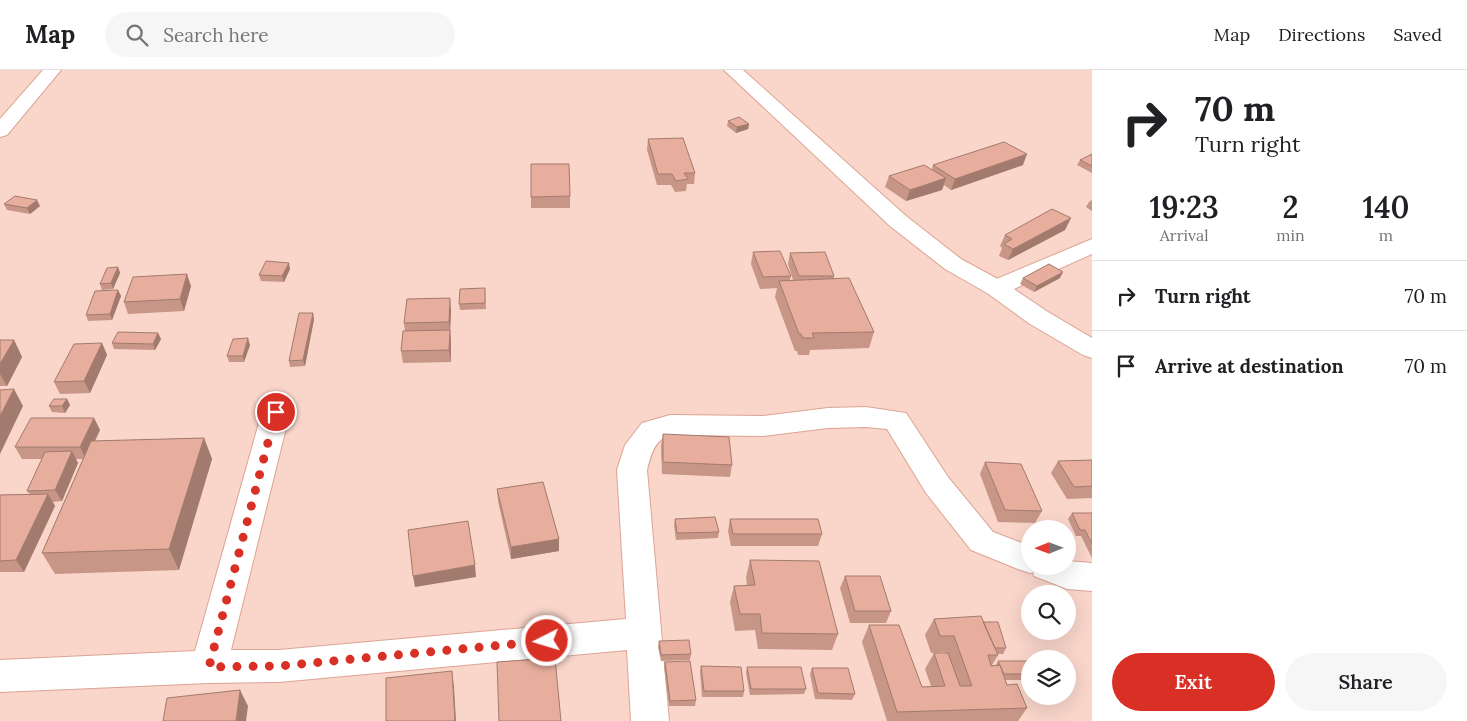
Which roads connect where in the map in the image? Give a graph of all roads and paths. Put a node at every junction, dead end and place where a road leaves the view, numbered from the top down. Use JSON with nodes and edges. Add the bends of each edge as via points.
{"nodes":[{"id":1,"x":52,"y":70,"type":"edge"},
{"id":2,"x":733,"y":70,"type":"edge"},
{"id":3,"x":0,"y":131,"type":"edge"},
{"id":4,"x":1092,"y":246,"type":"edge"},
{"id":5,"x":996,"y":288,"type":"junction"},
{"id":6,"x":1092,"y":349,"type":"edge"},
{"id":7,"x":276,"y":412,"type":"dead end"},
{"id":8,"x":1021,"y":556,"type":"edge"},
{"id":9,"x":1068,"y":575,"type":"edge"},
{"id":10,"x":1092,"y":577,"type":"edge"},
{"id":11,"x":642,"y":632,"type":"junction"},
{"id":12,"x":209,"y":667,"type":"junction"},
{"id":13,"x":0,"y":676,"type":"edge"},
{"id":14,"x":650,"y":721,"type":"edge"}],
"edges":[{"from":1,"to":3,"type":"street"},
{"from":2,"to":5,"type":"street","via":[[898,221],[953,264]]},
{"from":4,"to":5,"type":"street"},
{"from":5,"to":6,"type":"street"},
{"from":7,"to":12,"type":"street"},
{"from":8,"to":11,"type":"street","via":[[982,541],[937,485],[896,420],[866,417],[763,426],[670,425],[652,430],[640,445],[632,470]]},
{"from":9,"to":10,"type":"street"},
{"from":11,"to":12,"type":"street","via":[[279,666]]},
{"from":11,"to":14,"type":"street"},
{"from":12,"to":13,"type":"street"}]}
